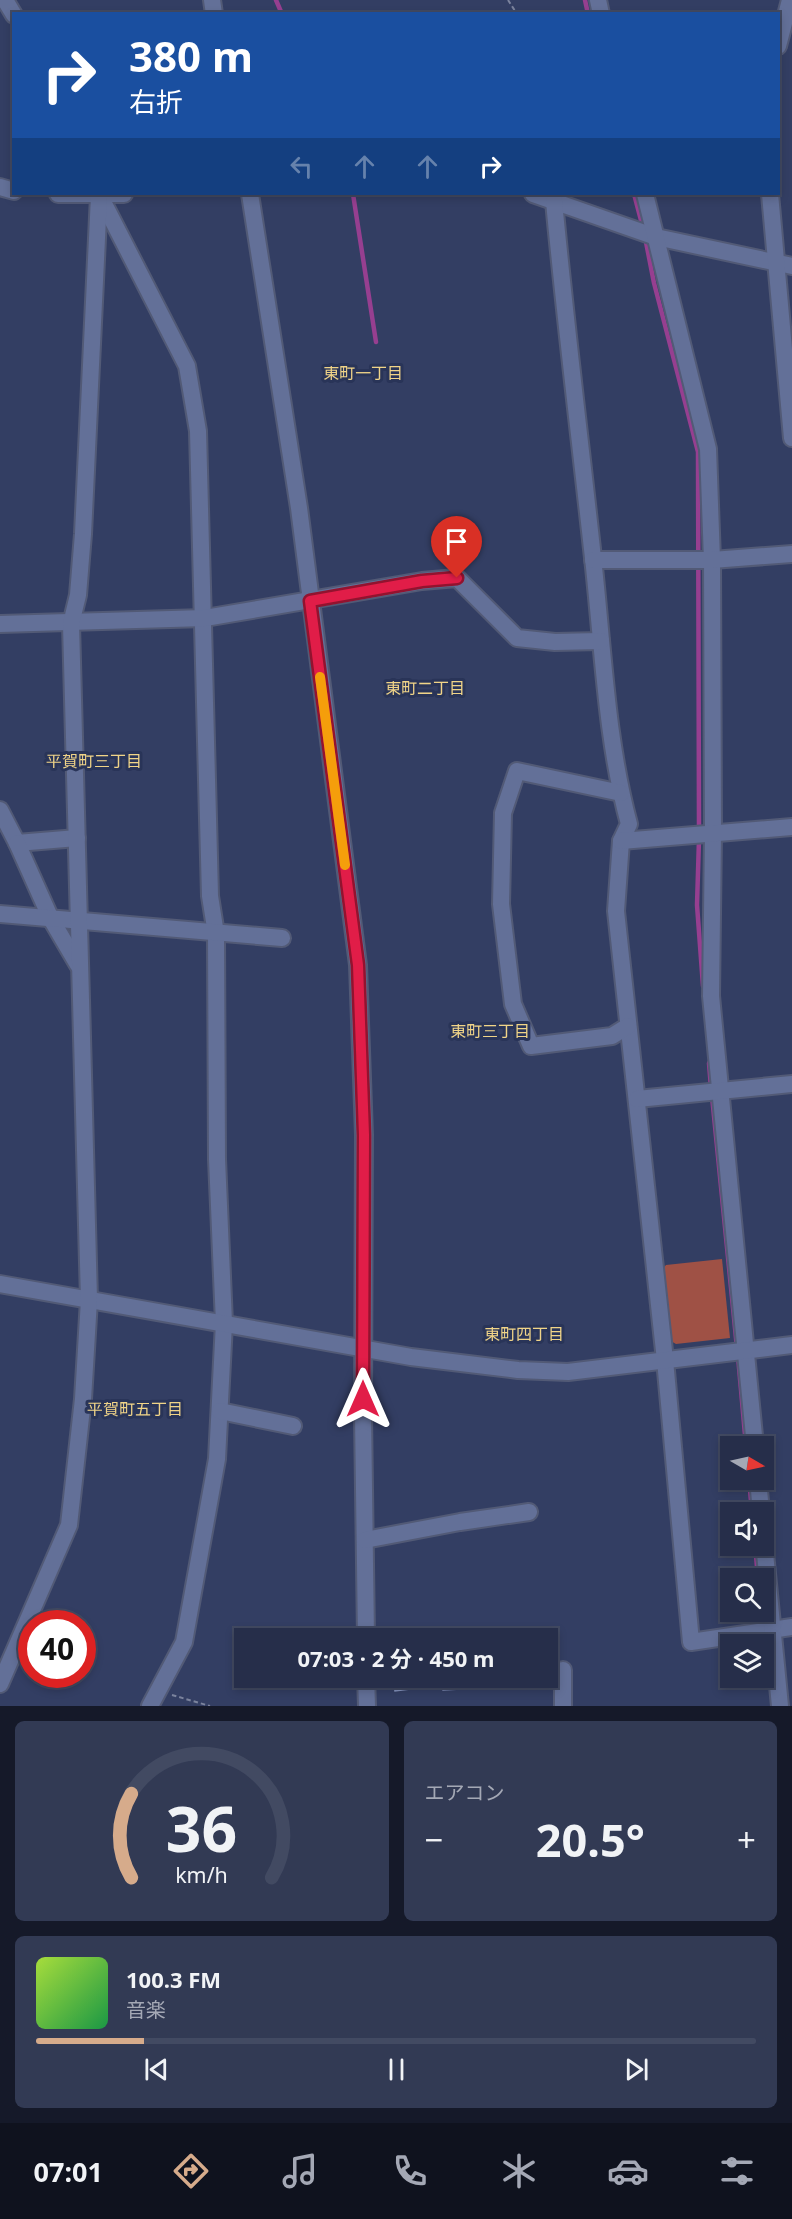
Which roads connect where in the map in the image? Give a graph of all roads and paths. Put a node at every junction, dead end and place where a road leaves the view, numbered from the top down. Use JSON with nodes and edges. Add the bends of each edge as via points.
{"nodes":[{"id":1,"x":790,"y":0,"type":"edge"},
{"id":2,"x":780,"y":38,"type":"edge"},
{"id":3,"x":99,"y":195,"type":"edge"},
{"id":4,"x":100,"y":195,"type":"edge"},
{"id":5,"x":250,"y":195,"type":"edge"},
{"id":6,"x":536,"y":195,"type":"edge"},
{"id":7,"x":645,"y":195,"type":"edge"},
{"id":8,"x":770,"y":195,"type":"edge"},
{"id":9,"x":554,"y":201,"type":"junction"},
{"id":10,"x":655,"y":236,"type":"junction"},
{"id":11,"x":784,"y":264,"type":"edge"},
{"id":12,"x":792,"y":438,"type":"edge"},
{"id":13,"x":792,"y":554,"type":"edge"},
{"id":14,"x":593,"y":560,"type":"junction"},
{"id":15,"x":712,"y":560,"type":"junction"},
{"id":16,"x":310,"y":601,"type":"junction"},
{"id":17,"x":205,"y":618,"type":"junction"},
{"id":18,"x":0,"y":624,"type":"edge"},
{"id":19,"x":71,"y":624,"type":"junction"},
{"id":20,"x":601,"y":641,"type":"junction"},
{"id":21,"x":621,"y":793,"type":"junction"},
{"id":22,"x":0,"y":810,"type":"edge"},
{"id":23,"x":792,"y":827,"type":"edge"},
{"id":24,"x":714,"y":833,"type":"junction"},
{"id":25,"x":76,"y":838,"type":"junction"},
{"id":26,"x":621,"y":841,"type":"junction"},
{"id":27,"x":17,"y":843,"type":"junction"},
{"id":28,"x":0,"y":915,"type":"edge"},
{"id":29,"x":51,"y":919,"type":"junction"},
{"id":30,"x":77,"y":921,"type":"junction"},
{"id":31,"x":216,"y":934,"type":"junction"},
{"id":32,"x":282,"y":938,"type":"dead end"},
{"id":33,"x":78,"y":967,"type":"junction"},
{"id":34,"x":628,"y":1026,"type":"junction"},
{"id":35,"x":792,"y":1084,"type":"edge"},
{"id":36,"x":722,"y":1090,"type":"junction"},
{"id":37,"x":637,"y":1099,"type":"junction"},
{"id":38,"x":0,"y":1284,"type":"edge"},
{"id":39,"x":89,"y":1300,"type":"junction"},
{"id":40,"x":224,"y":1323,"type":"junction"},
{"id":41,"x":792,"y":1345,"type":"edge"},
{"id":42,"x":362,"y":1347,"type":"junction"},
{"id":43,"x":746,"y":1351,"type":"junction"},
{"id":44,"x":665,"y":1360,"type":"junction"},
{"id":45,"x":220,"y":1411,"type":"junction"},
{"id":46,"x":293,"y":1426,"type":"dead end"},
{"id":47,"x":754,"y":1436,"type":"edge"},
{"id":48,"x":529,"y":1512,"type":"dead end"},
{"id":49,"x":365,"y":1540,"type":"junction"},
{"id":50,"x":765,"y":1556,"type":"edge"},
{"id":51,"x":792,"y":1627,"type":"edge"},
{"id":52,"x":366,"y":1628,"type":"edge"},
{"id":53,"x":771,"y":1630,"type":"junction"},
{"id":54,"x":563,"y":1670,"type":"dead end"},
{"id":55,"x":0,"y":1684,"type":"edge"},
{"id":56,"x":366,"y":1688,"type":"edge"},
{"id":57,"x":154,"y":1699,"type":"edge"},
{"id":58,"x":210,"y":1706,"type":"edge"},
{"id":59,"x":366,"y":1706,"type":"edge"},
{"id":60,"x":563,"y":1706,"type":"edge"},
{"id":61,"x":780,"y":1706,"type":"edge"}],
"edges":[{"from":1,"to":2,"type":"street"},
{"from":3,"to":19,"type":"street","via":[[83,534],[78,595]]},
{"from":4,"to":17,"type":"street","via":[[187,366],[198,431]]},
{"from":5,"to":16,"type":"street"},
{"from":6,"to":9,"type":"street"},
{"from":7,"to":10,"type":"street"},
{"from":8,"to":11,"type":"street"},
{"from":9,"to":10,"type":"street"},
{"from":9,"to":14,"type":"street"},
{"from":10,"to":11,"type":"street"},
{"from":10,"to":15,"type":"street","via":[[708,449]]},
{"from":11,"to":12,"type":"street"},
{"from":13,"to":15,"type":"street"},
{"from":14,"to":15,"type":"street"},
{"from":14,"to":20,"type":"street"},
{"from":15,"to":24,"type":"street"},
{"from":16,"to":17,"type":"street"},
{"from":16,"to":20,"type":"street","via":[[457,578],[517,638]]},
{"from":16,"to":42,"type":"street","via":[[358,965],[364,1135]]},
{"from":17,"to":19,"type":"street"},
{"from":17,"to":31,"type":"street","via":[[210,896]]},
{"from":18,"to":19,"type":"street"},
{"from":19,"to":25,"type":"street"},
{"from":20,"to":21,"type":"street"},
{"from":21,"to":26,"type":"street","via":[[629,824]]},
{"from":21,"to":34,"type":"street","via":[[517,771],[503,813],[501,904],[513,1004],[531,1046],[612,1036]]},
{"from":22,"to":27,"type":"street"},
{"from":23,"to":24,"type":"street"},
{"from":24,"to":26,"type":"street"},
{"from":24,"to":36,"type":"street","via":[[711,996]]},
{"from":25,"to":27,"type":"street"},
{"from":25,"to":30,"type":"street"},
{"from":26,"to":34,"type":"street","via":[[616,911]]},
{"from":27,"to":29,"type":"street"},
{"from":28,"to":29,"type":"street"},
{"from":29,"to":30,"type":"street"},
{"from":29,"to":33,"type":"street"},
{"from":30,"to":31,"type":"street"},
{"from":30,"to":33,"type":"street"},
{"from":31,"to":32,"type":"street"},
{"from":31,"to":40,"type":"street","via":[[217,1159]]},
{"from":33,"to":39,"type":"street"},
{"from":34,"to":37,"type":"street"},
{"from":35,"to":36,"type":"street"},
{"from":36,"to":37,"type":"street"},
{"from":36,"to":43,"type":"street"},
{"from":37,"to":44,"type":"street"},
{"from":38,"to":39,"type":"street"},
{"from":39,"to":40,"type":"street"},
{"from":39,"to":55,"type":"street","via":[[69,1524]]},
{"from":40,"to":42,"type":"street"},
{"from":40,"to":45,"type":"street"},
{"from":41,"to":43,"type":"street"},
{"from":42,"to":44,"type":"street","via":[[518,1370],[568,1372]]},
{"from":42,"to":49,"type":"street"},
{"from":43,"to":44,"type":"street"},
{"from":43,"to":47,"type":"street"},
{"from":44,"to":53,"type":"street","via":[[691,1642]]},
{"from":45,"to":46,"type":"street"},
{"from":45,"to":57,"type":"street","via":[[217,1459],[184,1642]]},
{"from":48,"to":49,"type":"street"},
{"from":49,"to":52,"type":"street"},
{"from":50,"to":53,"type":"street"},
{"from":51,"to":53,"type":"street"},
{"from":53,"to":61,"type":"street"},
{"from":54,"to":60,"type":"street"},
{"from":56,"to":59,"type":"street"},
{"from":57,"to":58,"type":"path"}]}
